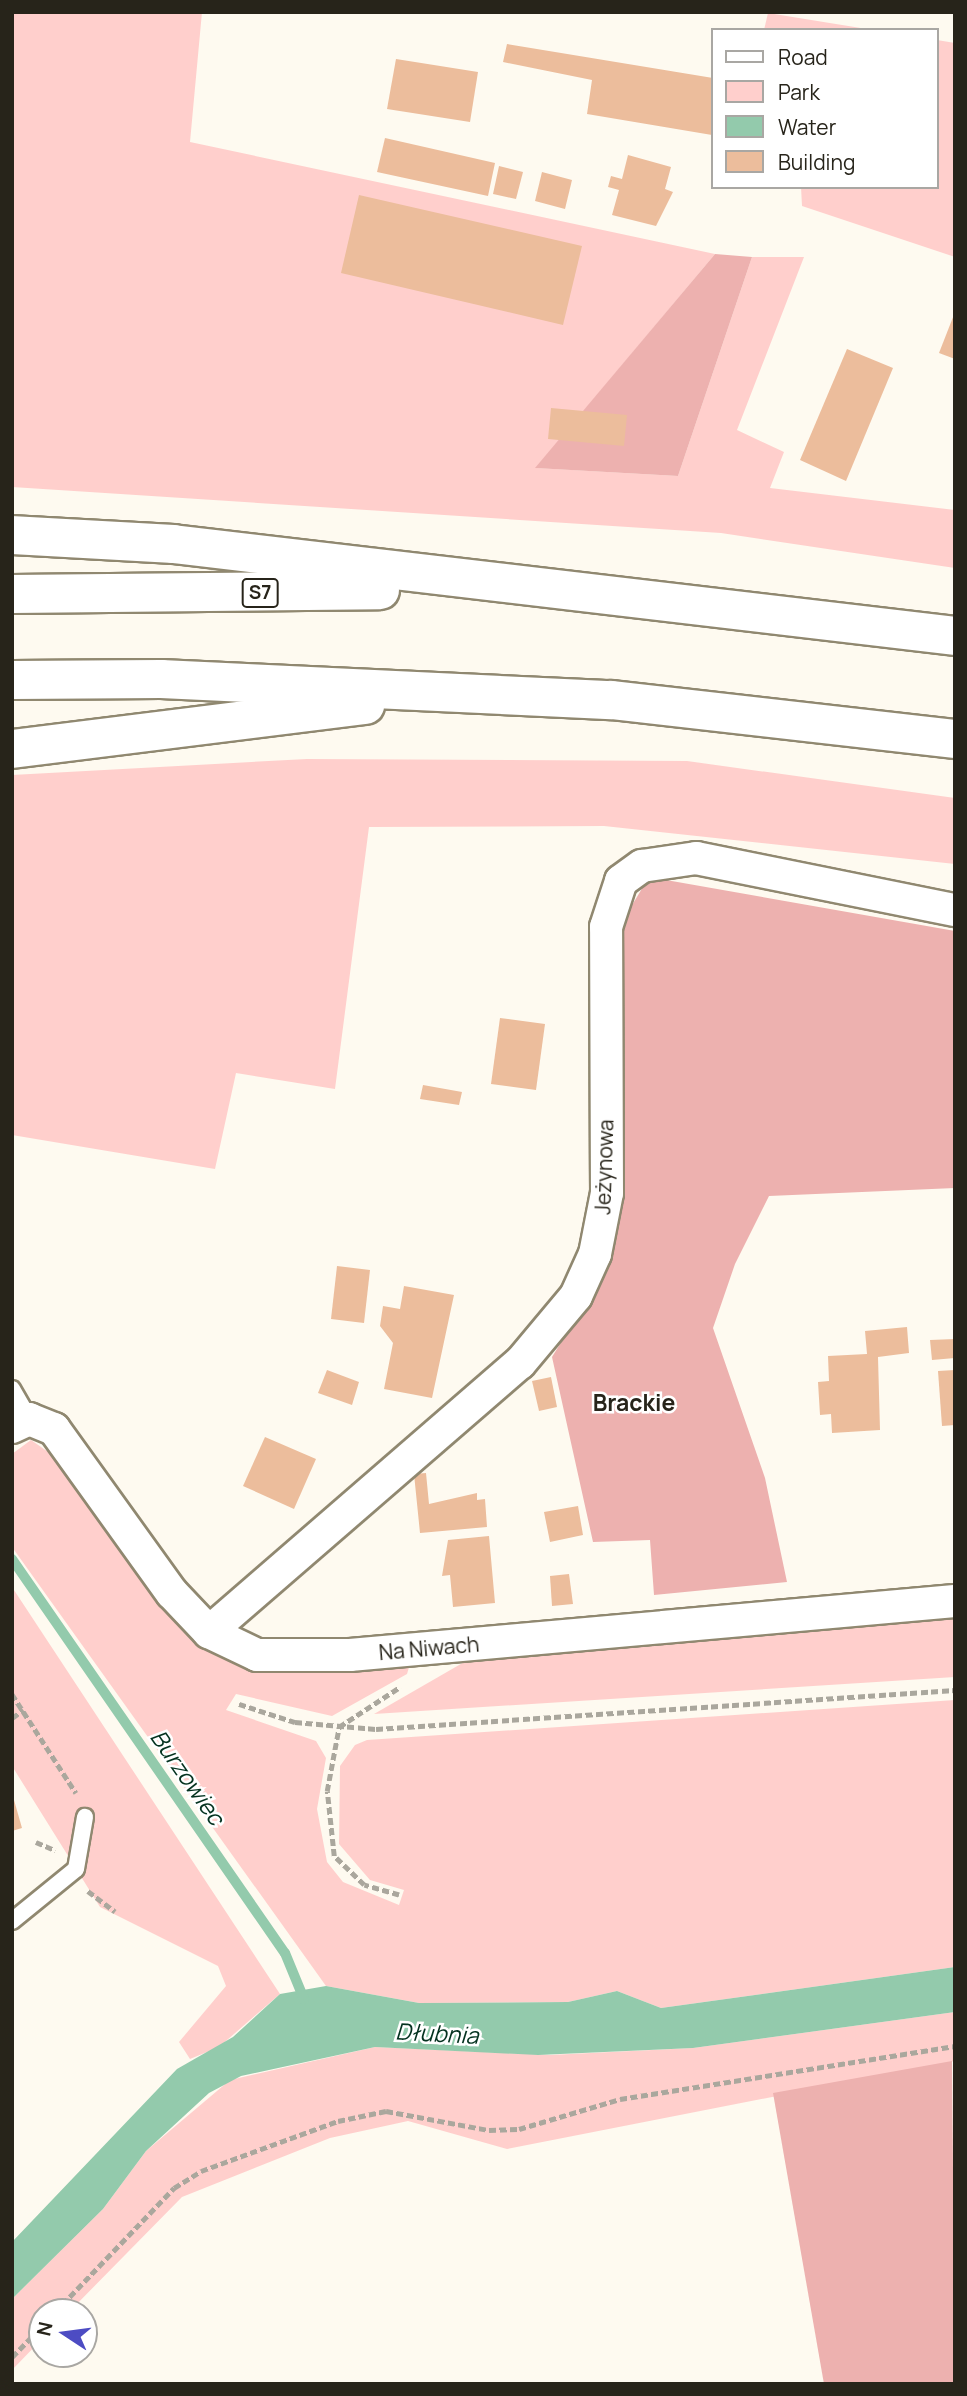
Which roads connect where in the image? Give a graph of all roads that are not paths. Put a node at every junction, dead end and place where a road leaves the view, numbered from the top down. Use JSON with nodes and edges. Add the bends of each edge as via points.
{"nodes":[{"id":1,"x":12,"y":535,"type":"edge"},
{"id":2,"x":508,"y":587,"type":"junction"},
{"id":3,"x":12,"y":594,"type":"edge"},
{"id":4,"x":955,"y":636,"type":"edge"},
{"id":5,"x":12,"y":680,"type":"edge"},
{"id":6,"x":464,"y":692,"type":"junction"},
{"id":7,"x":955,"y":740,"type":"edge"},
{"id":8,"x":12,"y":749,"type":"edge"},
{"id":9,"x":955,"y":910,"type":"edge"},
{"id":10,"x":12,"y":1389,"type":"edge"},
{"id":11,"x":19,"y":1424,"type":"edge"},
{"id":12,"x":955,"y":1601,"type":"edge"},
{"id":13,"x":209,"y":1632,"type":"junction"},
{"id":14,"x":85,"y":1816,"type":"road end"},
{"id":15,"x":12,"y":1921,"type":"edge"}],
"edges":[{"from":1,"to":2,"type":"highway","via":[[173,544]]},
{"from":2,"to":3,"type":"highway","number":"S7"},
{"from":2,"to":4,"type":"highway","number":"S7"},
{"from":5,"to":6,"type":"highway"},
{"from":6,"to":7,"type":"highway","via":[[612,700]]},
{"from":6,"to":8,"type":"highway"},
{"from":9,"to":13,"type":"street","name":"Jeżynowa","via":[[696,859],[642,866],[621,881],[606,927],[607,1193],[595,1254],[576,1296],[520,1363]]},
{"from":10,"to":11,"type":"lane"},
{"from":11,"to":13,"type":"street","name":"Na Niwach","via":[[54,1429],[172,1593]]},
{"from":12,"to":13,"type":"street","name":"Na Niwach","via":[[287,1658],[242,1652]]},
{"from":14,"to":15,"type":"lane","via":[[76,1869]]}]}
